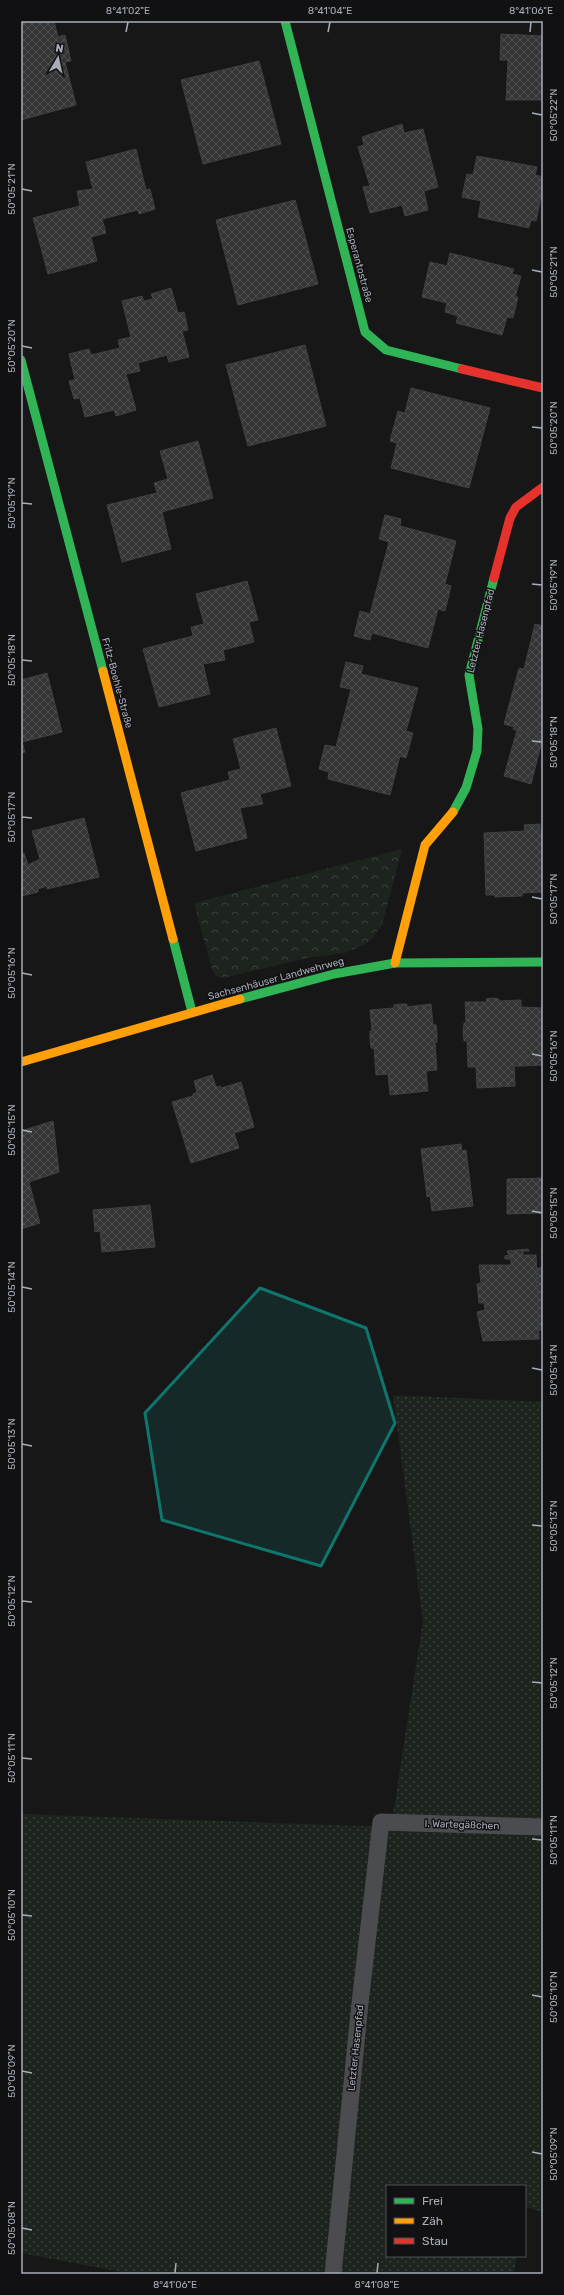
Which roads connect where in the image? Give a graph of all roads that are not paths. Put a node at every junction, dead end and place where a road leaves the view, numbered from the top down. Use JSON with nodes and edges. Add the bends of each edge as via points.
{"nodes":[{"id":1,"x":285,"y":21,"type":"edge"},
{"id":2,"x":21,"y":360,"type":"edge"},
{"id":3,"x":543,"y":388,"type":"edge"},
{"id":4,"x":543,"y":487,"type":"edge"},
{"id":5,"x":543,"y":962,"type":"edge"},
{"id":6,"x":395,"y":963,"type":"junction"},
{"id":7,"x":192,"y":1012,"type":"junction"},
{"id":8,"x":21,"y":1062,"type":"edge"},
{"id":9,"x":381,"y":1822,"type":"joint"},
{"id":10,"x":543,"y":1827,"type":"edge"},
{"id":11,"x":333,"y":2274,"type":"edge"}],
"edges":[{"from":1,"to":3,"type":"street","name":"Esperantostraße","via":[[365,332],[386,350]]},
{"from":2,"to":7,"type":"street","name":"Fritz-Boehle-Straße"},
{"from":4,"to":6,"type":"street","name":"Letzter Hasenpfad","via":[[516,507],[510,518],[470,666],[468,681],[478,729],[478,743],[466,791],[448,819],[432,832],[425,844]]},
{"from":5,"to":6,"type":"street","name":"Sachsenhäuser Landwehrweg"},
{"from":6,"to":7,"type":"street","name":"Sachsenhäuser Landwehrweg","via":[[334,974]]},
{"from":7,"to":8,"type":"street","name":"Sachsenhäuser Landwehrweg"},
{"from":9,"to":10,"type":"lane","name":"I. Wartegäßchen"},
{"from":9,"to":11,"type":"lane","name":"Letzter Hasenpfad"}]}
